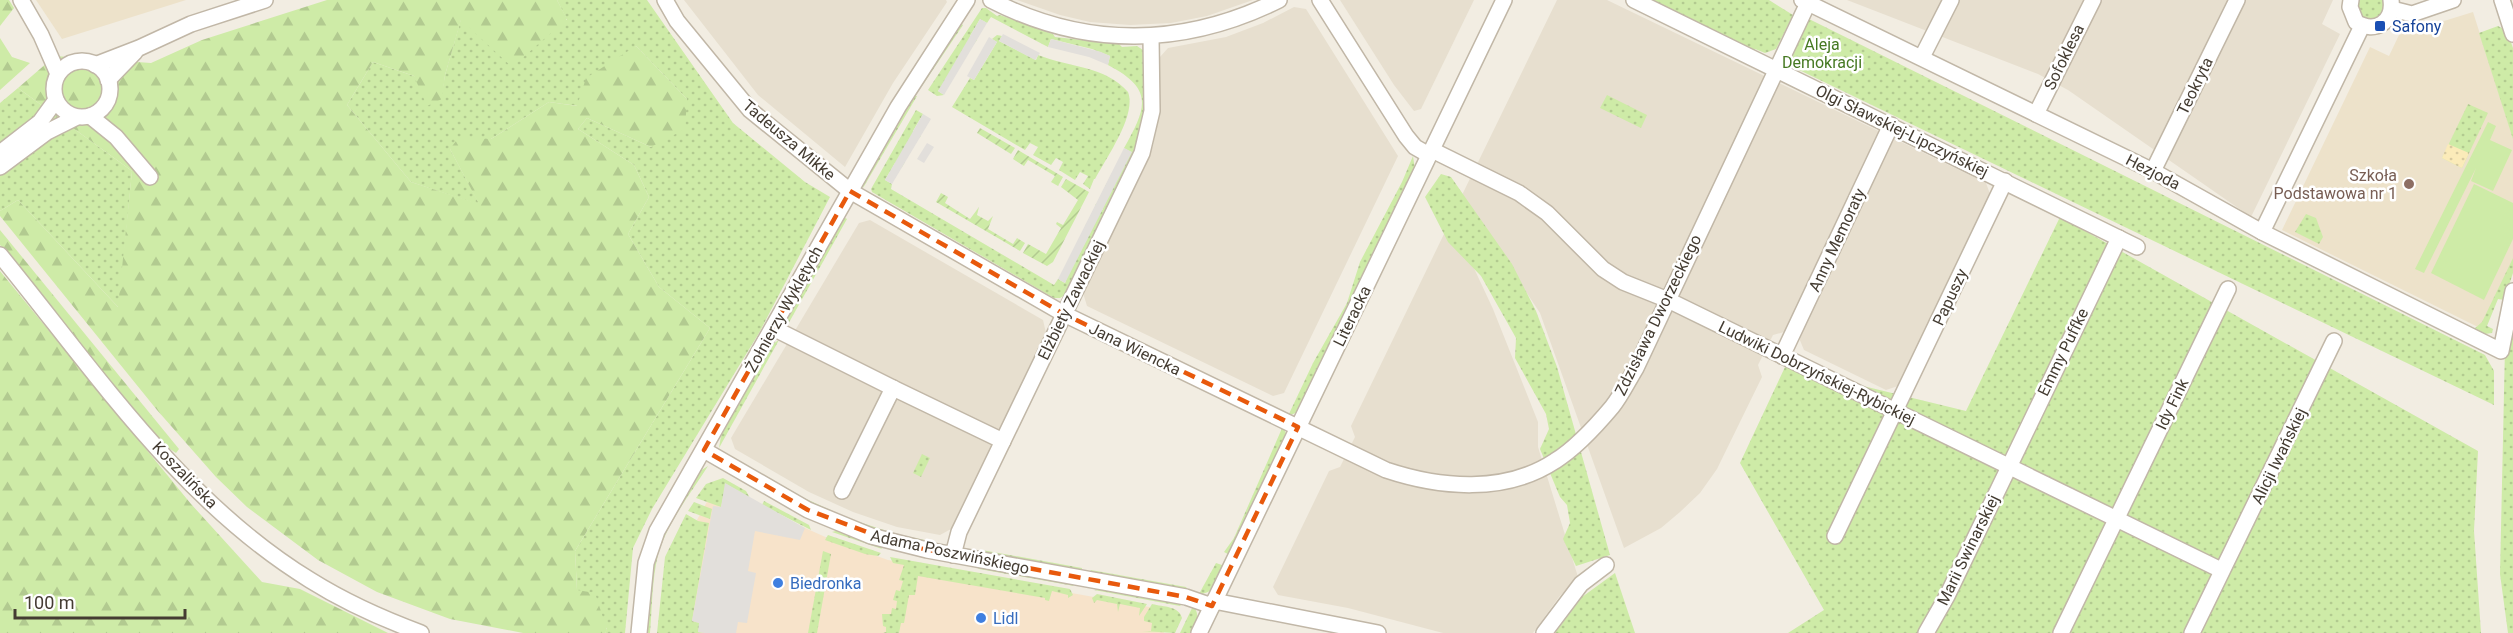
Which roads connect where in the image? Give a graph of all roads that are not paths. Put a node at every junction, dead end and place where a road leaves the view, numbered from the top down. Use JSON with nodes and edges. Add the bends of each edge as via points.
{"nodes":[{"id":1,"x":21,"y":0,"type":"edge"},
{"id":2,"x":265,"y":0,"type":"edge"},
{"id":3,"x":665,"y":0,"type":"edge"},
{"id":4,"x":967,"y":0,"type":"edge"},
{"id":5,"x":991,"y":0,"type":"edge"},
{"id":6,"x":1279,"y":0,"type":"edge"},
{"id":7,"x":1320,"y":0,"type":"edge"},
{"id":8,"x":1504,"y":0,"type":"edge"},
{"id":9,"x":1634,"y":0,"type":"edge"},
{"id":10,"x":1950,"y":0,"type":"edge"},
{"id":11,"x":2093,"y":0,"type":"edge"},
{"id":12,"x":2237,"y":0,"type":"edge"},
{"id":13,"x":2351,"y":0,"type":"edge"},
{"id":14,"x":2453,"y":0,"type":"edge"},
{"id":15,"x":2502,"y":0,"type":"edge"},
{"id":16,"x":1805,"y":1,"type":"edge"},
{"id":17,"x":2392,"y":5,"type":"edge"},
{"id":18,"x":2362,"y":26,"type":"junction"},
{"id":19,"x":2513,"y":34,"type":"edge"},
{"id":20,"x":41,"y":35,"type":"junction"},
{"id":21,"x":1151,"y":37,"type":"junction"},
{"id":22,"x":139,"y":48,"type":"junction"},
{"id":23,"x":1922,"y":57,"type":"junction"},
{"id":24,"x":71,"y":63,"type":"junction"},
{"id":25,"x":95,"y":65,"type":"junction"},
{"id":26,"x":1776,"y":69,"type":"junction"},
{"id":27,"x":58,"y":74,"type":"junction"},
{"id":28,"x":108,"y":80,"type":"junction"},
{"id":29,"x":56,"y":100,"type":"junction"},
{"id":30,"x":105,"y":105,"type":"junction"},
{"id":31,"x":2036,"y":114,"type":"junction"},
{"id":32,"x":84,"y":116,"type":"junction"},
{"id":33,"x":1891,"y":125,"type":"junction"},
{"id":34,"x":116,"y":136,"type":"junction"},
{"id":35,"x":0,"y":153,"type":"edge"},
{"id":36,"x":1431,"y":153,"type":"junction"},
{"id":37,"x":0,"y":167,"type":"edge"},
{"id":38,"x":2153,"y":171,"type":"junction"},
{"id":39,"x":150,"y":177,"type":"dead end"},
{"id":40,"x":2005,"y":182,"type":"junction"},
{"id":41,"x":850,"y":191,"type":"junction"},
{"id":42,"x":2262,"y":232,"type":"junction"},
{"id":43,"x":2119,"y":238,"type":"junction"},
{"id":44,"x":2137,"y":247,"type":"dead end"},
{"id":45,"x":0,"y":255,"type":"edge"},
{"id":46,"x":2228,"y":289,"type":"dead end"},
{"id":47,"x":2513,"y":291,"type":"edge"},
{"id":48,"x":1668,"y":300,"type":"junction"},
{"id":49,"x":1064,"y":314,"type":"junction"},
{"id":50,"x":773,"y":328,"type":"junction"},
{"id":51,"x":2334,"y":341,"type":"dead end"},
{"id":52,"x":1782,"y":356,"type":"junction"},
{"id":53,"x":893,"y":388,"type":"junction"},
{"id":54,"x":1895,"y":412,"type":"junction"},
{"id":55,"x":1298,"y":427,"type":"junction"},
{"id":56,"x":1003,"y":441,"type":"junction"},
{"id":57,"x":704,"y":450,"type":"junction"},
{"id":58,"x":2008,"y":466,"type":"junction"},
{"id":59,"x":842,"y":491,"type":"dead end"},
{"id":60,"x":2115,"y":519,"type":"junction"},
{"id":61,"x":1835,"y":536,"type":"dead end"},
{"id":62,"x":953,"y":555,"type":"junction"},
{"id":63,"x":1606,"y":565,"type":"dead end"},
{"id":64,"x":2221,"y":570,"type":"junction"},
{"id":65,"x":1213,"y":604,"type":"junction"},
{"id":66,"x":421,"y":633,"type":"edge"},
{"id":67,"x":639,"y":633,"type":"edge"},
{"id":68,"x":1199,"y":633,"type":"edge"},
{"id":69,"x":1378,"y":633,"type":"edge"},
{"id":70,"x":1544,"y":633,"type":"edge"},
{"id":71,"x":1926,"y":633,"type":"edge"},
{"id":72,"x":2061,"y":633,"type":"edge"},
{"id":73,"x":2192,"y":633,"type":"edge"}],
"edges":[{"from":1,"to":20,"type":"street"},
{"from":2,"to":22,"type":"street","via":[[191,24]]},
{"from":3,"to":41,"type":"street","name":"Tadeusza Mikke","via":[[677,21],[750,110]]},
{"from":4,"to":41,"type":"street","name":"Żołnierzy Wyklętych","via":[[897,107]]},
{"from":5,"to":21,"type":"street","via":[[1065,29]]},
{"from":6,"to":21,"type":"street","via":[[1248,16],[1204,30]]},
{"from":7,"to":36,"type":"street","name":"Ludwiki Dobrzyńskiej-Rybickiej","via":[[1406,136],[1415,147]]},
{"from":8,"to":36,"type":"street","name":"Literacka"},
{"from":9,"to":26,"type":"street","name":"Olgi Sławskiej-Lipczyńskiej"},
{"from":10,"to":23,"type":"street"},
{"from":11,"to":31,"type":"street","name":"Sofoklesa"},
{"from":12,"to":38,"type":"street","name":"Teokryta"},
{"from":13,"to":18,"type":"street","via":[[2352,15]]},
{"from":14,"to":17,"type":"street","via":[[2412,14]]},
{"from":15,"to":19,"type":"street"},
{"from":16,"to":23,"type":"street","name":"Hezjoda"},
{"from":16,"to":26,"type":"street","name":"Zdzisława Dworzeckiego"},
{"from":17,"to":18,"type":"street","via":[[2389,18],[2380,26]]},
{"from":18,"to":42,"type":"street"},
{"from":20,"to":24,"type":"street"},
{"from":20,"to":27,"type":"street"},
{"from":21,"to":49,"type":"street","name":"Elżbiety Zawackiej","via":[[1153,88],[1149,134]]},
{"from":22,"to":25,"type":"street"},
{"from":22,"to":28,"type":"street"},
{"from":23,"to":31,"type":"street","name":"Hezjoda"},
{"from":24,"to":25,"type":"street"},
{"from":24,"to":27,"type":"street"},
{"from":25,"to":28,"type":"street"},
{"from":26,"to":33,"type":"street","name":"Olgi Sławskiej-Lipczyńskiej"},
{"from":26,"to":48,"type":"street","name":"Zdzisława Dworzeckiego"},
{"from":27,"to":29,"type":"street"},
{"from":28,"to":30,"type":"street"},
{"from":29,"to":32,"type":"street","via":[[68,114]]},
{"from":29,"to":35,"type":"street","via":[[40,122]]},
{"from":30,"to":32,"type":"street"},
{"from":30,"to":34,"type":"street"},
{"from":31,"to":38,"type":"street","name":"Hezjoda"},
{"from":32,"to":34,"type":"street"},
{"from":32,"to":37,"type":"street","via":[[47,132]]},
{"from":33,"to":40,"type":"street","name":"Olgi Sławskiej-Lipczyńskiej"},
{"from":33,"to":52,"type":"street","name":"Anny Memoraty"},
{"from":34,"to":39,"type":"street"},
{"from":36,"to":48,"type":"street","name":"Ludwiki Dobrzyńskiej-Rybickiej","via":[[1519,193],[1547,213],[1603,269],[1623,282]]},
{"from":36,"to":55,"type":"street","name":"Literacka"},
{"from":38,"to":42,"type":"street","name":"Hezjoda"},
{"from":40,"to":43,"type":"street","name":"Olgi Sławskiej-Lipczyńskiej"},
{"from":40,"to":54,"type":"street","name":"Papuszy"},
{"from":41,"to":49,"type":"street","name":"Jana Wiencka"},
{"from":41,"to":50,"type":"street","name":"Żołnierzy Wyklętych"},
{"from":42,"to":47,"type":"street","name":"Hezjoda","via":[[2501,351]]},
{"from":43,"to":44,"type":"street","name":"Olgi Sławskiej-Lipczyńskiej"},
{"from":43,"to":58,"type":"street","name":"Emmy Puffke"},
{"from":45,"to":66,"type":"street","name":"Koszalińska","via":[[121,406],[219,510],[310,581]]},
{"from":46,"to":60,"type":"street","name":"Idy Fink"},
{"from":48,"to":52,"type":"street","name":"Ludwiki Dobrzyńskiej-Rybickiej"},
{"from":48,"to":55,"type":"street","name":"Zdzisława Dworzeckiego","via":[[1636,368],[1612,406],[1555,462],[1503,483],[1419,481],[1386,470]]},
{"from":49,"to":55,"type":"street","name":"Jana Wiencka"},
{"from":49,"to":56,"type":"street","name":"Elżbiety Zawackiej"},
{"from":50,"to":53,"type":"street"},
{"from":50,"to":57,"type":"street","name":"Żołnierzy Wyklętych"},
{"from":51,"to":64,"type":"street","name":"Alicji Iwańskiej"},
{"from":52,"to":54,"type":"street","name":"Ludwiki Dobrzyńskiej-Rybickiej"},
{"from":53,"to":56,"type":"street"},
{"from":53,"to":59,"type":"street"},
{"from":54,"to":58,"type":"street","name":"Ludwiki Dobrzyńskiej-Rybickiej"},
{"from":54,"to":61,"type":"street","name":"Papuszy"},
{"from":55,"to":65,"type":"street","name":"Literacka"},
{"from":56,"to":62,"type":"street","name":"Elżbiety Zawackiej","via":[[959,532]]},
{"from":57,"to":62,"type":"street","name":"Adama Poszwińskiego","via":[[826,519],[889,542]]},
{"from":57,"to":67,"type":"street","name":"Żołnierzy Wyklętych","via":[[650,546]]},
{"from":58,"to":60,"type":"street","name":"Ludwiki Dobrzyńskiej-Rybickiej"},
{"from":58,"to":71,"type":"street","name":"Marii Swinarskiej"},
{"from":60,"to":64,"type":"street","name":"Ludwiki Dobrzyńskiej-Rybickiej"},
{"from":60,"to":72,"type":"street","name":"Idy Fink"},
{"from":62,"to":65,"type":"street","name":"Adama Poszwińskiego"},
{"from":63,"to":70,"type":"street","via":[[1581,584]]},
{"from":64,"to":73,"type":"street","name":"Alicji Iwańskiej"},
{"from":65,"to":68,"type":"street","name":"Literacka"},
{"from":65,"to":69,"type":"street","name":"Adama Poszwińskiego"}]}
